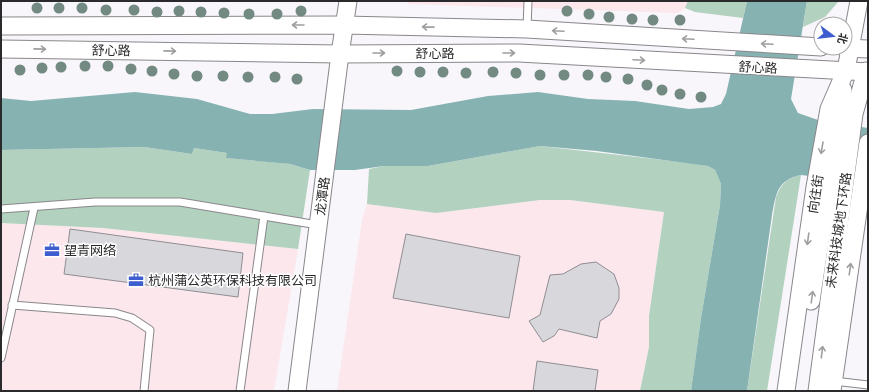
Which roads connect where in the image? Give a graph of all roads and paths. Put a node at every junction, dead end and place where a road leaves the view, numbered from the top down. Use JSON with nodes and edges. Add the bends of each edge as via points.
{"nodes":[{"id":1,"x":348,"y":1,"type":"edge"},
{"id":2,"x":528,"y":1,"type":"edge"},
{"id":3,"x":859,"y":1,"type":"edge"},
{"id":4,"x":344,"y":25,"type":"junction"},
{"id":5,"x":1,"y":26,"type":"edge"},
{"id":6,"x":853,"y":27,"type":"edge"},
{"id":7,"x":527,"y":29,"type":"junction"},
{"id":8,"x":813,"y":46,"type":"edge"},
{"id":9,"x":853,"y":48,"type":"edge"},
{"id":10,"x":1,"y":49,"type":"edge"},
{"id":11,"x":868,"y":49,"type":"edge"},
{"id":12,"x":340,"y":54,"type":"junction"},
{"id":13,"x":847,"y":56,"type":"edge"},
{"id":14,"x":846,"y":70,"type":"junction"},
{"id":15,"x":867,"y":70,"type":"edge"},
{"id":16,"x":868,"y":89,"type":"edge"},
{"id":17,"x":841,"y":112,"type":"junction"},
{"id":18,"x":868,"y":143,"type":"edge"},
{"id":19,"x":829,"y":188,"type":"junction"},
{"id":20,"x":34,"y":208,"type":"junction"},
{"id":21,"x":1,"y":209,"type":"edge"},
{"id":22,"x":264,"y":216,"type":"junction"},
{"id":23,"x":318,"y":225,"type":"junction"},
{"id":24,"x":12,"y":305,"type":"junction"},
{"id":25,"x":1,"y":358,"type":"edge"},
{"id":26,"x":868,"y":385,"type":"edge"},
{"id":27,"x":833,"y":386,"type":"edge"},
{"id":28,"x":144,"y":391,"type":"edge"},
{"id":29,"x":240,"y":391,"type":"edge"},
{"id":30,"x":297,"y":391,"type":"edge"},
{"id":31,"x":786,"y":391,"type":"edge"},
{"id":32,"x":798,"y":391,"type":"edge"},
{"id":33,"x":817,"y":391,"type":"edge"}],
"edges":[{"from":1,"to":4,"type":"street","name":"龙潭路"},
{"from":2,"to":7,"type":"lane"},
{"from":3,"to":6,"type":"street"},
{"from":4,"to":5,"type":"street","name":"舒心路","one_way":true},
{"from":7,"to":4,"type":"street","name":"舒心路","one_way":true},
{"from":4,"to":12,"type":"street","name":"龙潭路"},
{"from":8,"to":7,"type":"street","name":"舒心路","one_way":true},
{"from":9,"to":11,"type":"street"},
{"from":10,"to":12,"type":"street","name":"舒心路","one_way":true},
{"from":12,"to":14,"type":"street","name":"舒心路","one_way":true,"via":[[520,53]]},
{"from":12,"to":23,"type":"street","name":"龙潭路"},
{"from":13,"to":14,"type":"street"},
{"from":14,"to":15,"type":"street","name":"舒心路"},
{"from":14,"to":17,"type":"street"},
{"from":15,"to":16,"type":"street"},
{"from":15,"to":17,"type":"street","name":"未来科技城地下环路"},
{"from":17,"to":19,"type":"street","name":"未来科技城地下环路"},
{"from":17,"to":19,"type":"street","name":"向往街","one_way":true},
{"from":27,"to":18,"type":"street","one_way":true},
{"from":19,"to":31,"type":"street","name":"向往街","one_way":true},
{"from":32,"to":19,"type":"street","one_way":true},
{"from":33,"to":19,"type":"street","name":"未来科技城地下环路","one_way":true},
{"from":20,"to":21,"type":"lane"},
{"from":20,"to":22,"type":"lane","via":[[95,202],[180,202]]},
{"from":20,"to":24,"type":"lane"},
{"from":22,"to":23,"type":"lane"},
{"from":22,"to":29,"type":"lane"},
{"from":23,"to":30,"type":"street","name":"龙潭路"},
{"from":24,"to":25,"type":"lane"},
{"from":24,"to":28,"type":"lane","via":[[115,313],[132,318],[150,330]]},
{"from":26,"to":27,"type":"lane"}]}
